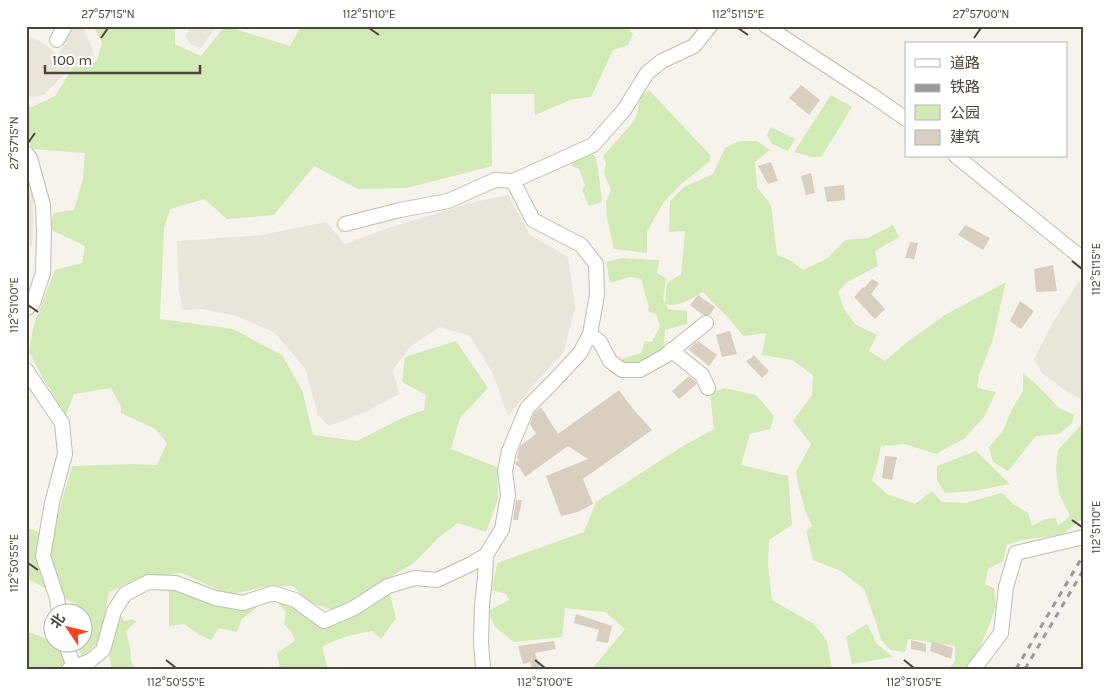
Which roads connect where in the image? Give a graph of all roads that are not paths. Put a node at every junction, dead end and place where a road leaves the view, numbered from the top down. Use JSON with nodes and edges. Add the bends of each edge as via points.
{"nodes":[{"id":1,"x":65,"y":26,"type":"edge"},
{"id":2,"x":710,"y":26,"type":"edge"},
{"id":3,"x":766,"y":26,"type":"edge"},
{"id":4,"x":57,"y":40,"type":"dead end"},
{"id":5,"x":905,"y":118,"type":"edge"},
{"id":6,"x":26,"y":153,"type":"edge"},
{"id":7,"x":958,"y":158,"type":"edge"},
{"id":8,"x":513,"y":181,"type":"junction"},
{"id":9,"x":345,"y":224,"type":"dead end"},
{"id":10,"x":1084,"y":260,"type":"edge"},
{"id":11,"x":26,"y":309,"type":"edge"},
{"id":12,"x":706,"y":323,"type":"dead end"},
{"id":13,"x":590,"y":334,"type":"junction"},
{"id":14,"x":671,"y":350,"type":"junction"},
{"id":15,"x":26,"y":370,"type":"edge"},
{"id":16,"x":708,"y":388,"type":"dead end"},
{"id":17,"x":1084,"y":537,"type":"edge"},
{"id":18,"x":486,"y":555,"type":"junction"},
{"id":19,"x":58,"y":602,"type":"edge"},
{"id":20,"x":67,"y":652,"type":"edge"},
{"id":21,"x":71,"y":668,"type":"edge"},
{"id":22,"x":483,"y":669,"type":"edge"},
{"id":23,"x":974,"y":669,"type":"edge"}],
"edges":[{"from":1,"to":4,"type":"street"},
{"from":2,"to":8,"type":"street","via":[[694,46],[662,61],[647,73],[624,110],[593,145]]},
{"from":3,"to":5,"type":"street"},
{"from":6,"to":11,"type":"street","via":[[43,205],[44,232],[43,272],[33,303]]},
{"from":7,"to":10,"type":"street"},
{"from":8,"to":9,"type":"street","via":[[495,180],[448,201]]},
{"from":8,"to":13,"type":"street","via":[[533,220],[581,245],[596,264],[597,295]]},
{"from":12,"to":14,"type":"street"},
{"from":13,"to":14,"type":"street","via":[[622,370],[640,370]]},
{"from":13,"to":18,"type":"street","via":[[580,353],[528,408],[509,451],[505,471],[508,495],[502,529]]},
{"from":14,"to":16,"type":"street","via":[[702,375]]},
{"from":15,"to":19,"type":"street","via":[[62,423],[65,454],[43,556]]},
{"from":17,"to":23,"type":"street","via":[[1016,553],[1006,587],[1001,632]]},
{"from":18,"to":21,"type":"street","via":[[437,580],[416,578],[388,586],[354,608],[324,621],[295,600],[273,593],[243,603],[215,598],[176,584],[148,582],[125,594],[114,611],[103,650],[90,662]]},
{"from":18,"to":22,"type":"street","via":[[481,642]]},
{"from":20,"to":21,"type":"street"}]}
